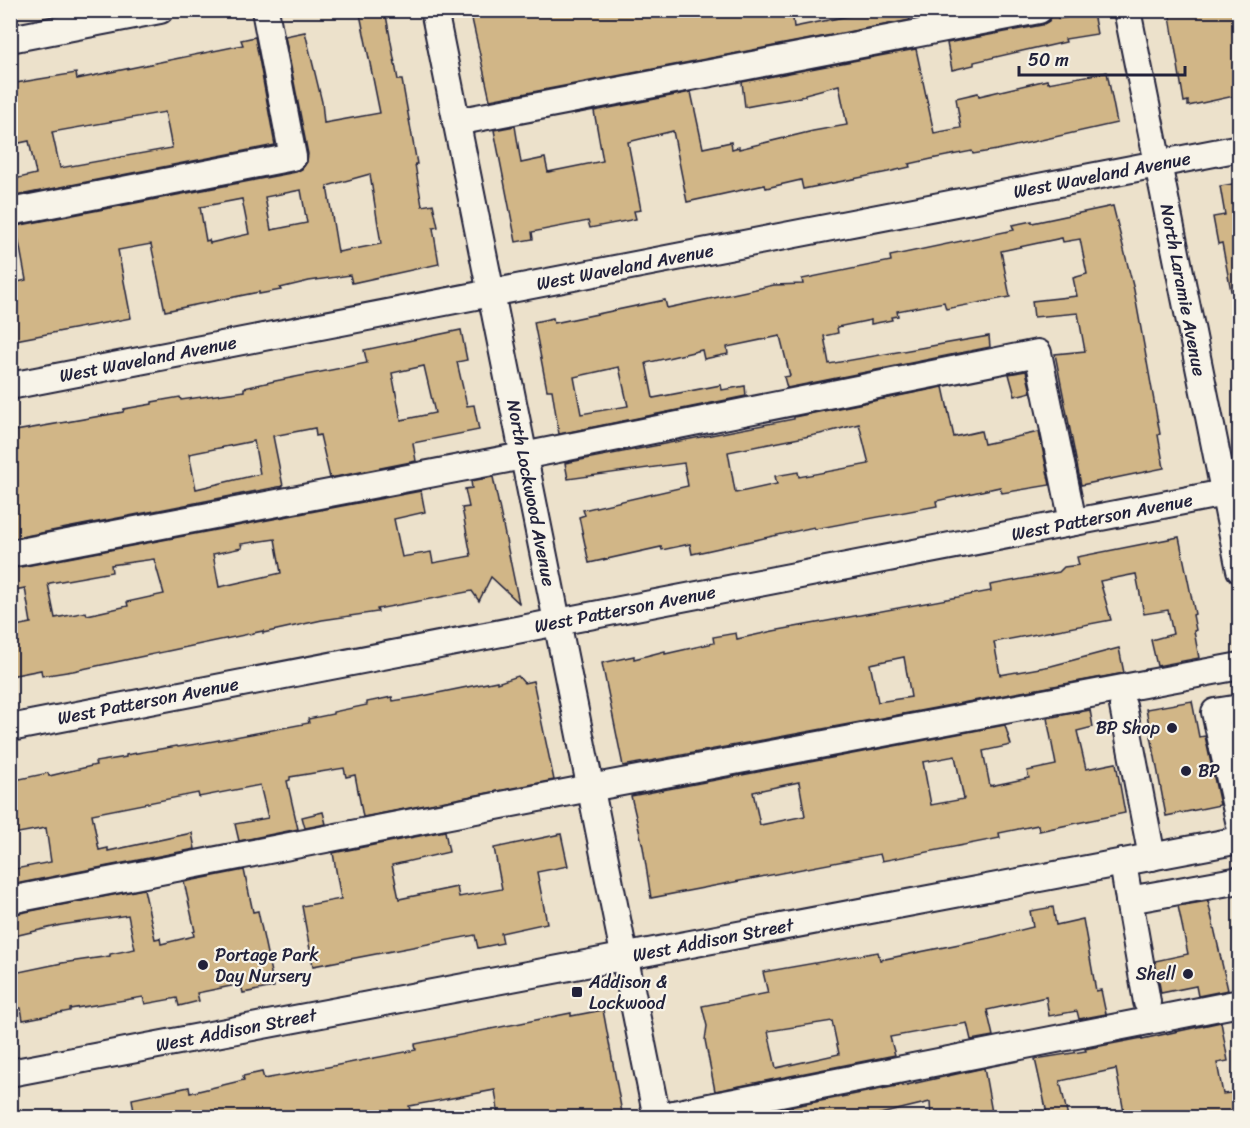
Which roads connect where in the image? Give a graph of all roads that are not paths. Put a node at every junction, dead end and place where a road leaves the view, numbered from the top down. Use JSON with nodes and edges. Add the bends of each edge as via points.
{"nodes":[{"id":1,"x":160,"y":10,"type":"edge"},
{"id":2,"x":265,"y":10,"type":"edge"},
{"id":3,"x":434,"y":10,"type":"edge"},
{"id":4,"x":1039,"y":10,"type":"edge"},
{"id":5,"x":1127,"y":10,"type":"edge"},
{"id":6,"x":10,"y":39,"type":"edge"},
{"id":7,"x":456,"y":122,"type":"junction"},
{"id":8,"x":1239,"y":148,"type":"edge"},
{"id":9,"x":1158,"y":165,"type":"junction"},
{"id":10,"x":10,"y":212,"type":"edge"},
{"id":11,"x":491,"y":293,"type":"junction"},
{"id":12,"x":10,"y":386,"type":"edge"},
{"id":13,"x":523,"y":456,"type":"junction"},
{"id":14,"x":1232,"y":492,"type":"edge"},
{"id":15,"x":1073,"y":522,"type":"junction"},
{"id":16,"x":10,"y":554,"type":"edge"},
{"id":17,"x":1239,"y":570,"type":"edge"},
{"id":18,"x":557,"y":622,"type":"junction"},
{"id":19,"x":1239,"y":666,"type":"edge"},
{"id":20,"x":1123,"y":706,"type":"dead end"},
{"id":21,"x":1239,"y":708,"type":"edge"},
{"id":22,"x":10,"y":728,"type":"edge"},
{"id":23,"x":590,"y":788,"type":"junction"},
{"id":24,"x":1239,"y":825,"type":"edge"},
{"id":25,"x":1239,"y":841,"type":"edge"},
{"id":26,"x":1152,"y":857,"type":"junction"},
{"id":27,"x":1123,"y":862,"type":"junction"},
{"id":28,"x":1239,"y":880,"type":"edge"},
{"id":29,"x":10,"y":900,"type":"edge"},
{"id":30,"x":1129,"y":900,"type":"junction"},
{"id":31,"x":624,"y":957,"type":"junction"},
{"id":32,"x":1147,"y":1002,"type":"dead end"},
{"id":33,"x":1239,"y":1004,"type":"edge"},
{"id":34,"x":10,"y":1073,"type":"edge"},
{"id":35,"x":656,"y":1117,"type":"edge"}],
"edges":[{"from":1,"to":6,"type":"street"},
{"from":2,"to":10,"type":"street","via":[[293,157]]},
{"from":3,"to":7,"type":"street","name":"North Lockwood Avenue"},
{"from":4,"to":7,"type":"street"},
{"from":5,"to":9,"type":"street","name":"North Laramie Avenue"},
{"from":7,"to":11,"type":"street","name":"North Lockwood Avenue"},
{"from":8,"to":9,"type":"street","name":"West Waveland Avenue"},
{"from":9,"to":11,"type":"street","name":"West Waveland Avenue"},
{"from":9,"to":14,"type":"street","name":"North Laramie Avenue"},
{"from":11,"to":12,"type":"street","name":"West Waveland Avenue"},
{"from":11,"to":13,"type":"street","name":"North Lockwood Avenue"},
{"from":13,"to":15,"type":"street","via":[[1038,353]]},
{"from":13,"to":16,"type":"street"},
{"from":13,"to":18,"type":"street","name":"North Lockwood Avenue"},
{"from":14,"to":15,"type":"street","name":"West Patterson Avenue"},
{"from":14,"to":17,"type":"street","name":"North Laramie Avenue"},
{"from":15,"to":18,"type":"street","name":"West Patterson Avenue"},
{"from":18,"to":22,"type":"street","name":"West Patterson Avenue"},
{"from":18,"to":23,"type":"street","name":"North Lockwood Avenue"},
{"from":19,"to":23,"type":"street"},
{"from":20,"to":26,"type":"street"},
{"from":21,"to":24,"type":"street","via":[[1215,712]]},
{"from":23,"to":29,"type":"street"},
{"from":23,"to":31,"type":"street","name":"North Lockwood Avenue"},
{"from":25,"to":26,"type":"street","name":"West Addison Street"},
{"from":26,"to":27,"type":"street","name":"West Addison Street"},
{"from":27,"to":30,"type":"street"},
{"from":27,"to":31,"type":"street","name":"West Addison Street"},
{"from":28,"to":30,"type":"street"},
{"from":30,"to":32,"type":"street"},
{"from":31,"to":34,"type":"street","name":"West Addison Street"},
{"from":31,"to":35,"type":"street","name":"North Lockwood Avenue"},
{"from":33,"to":35,"type":"street"}]}
